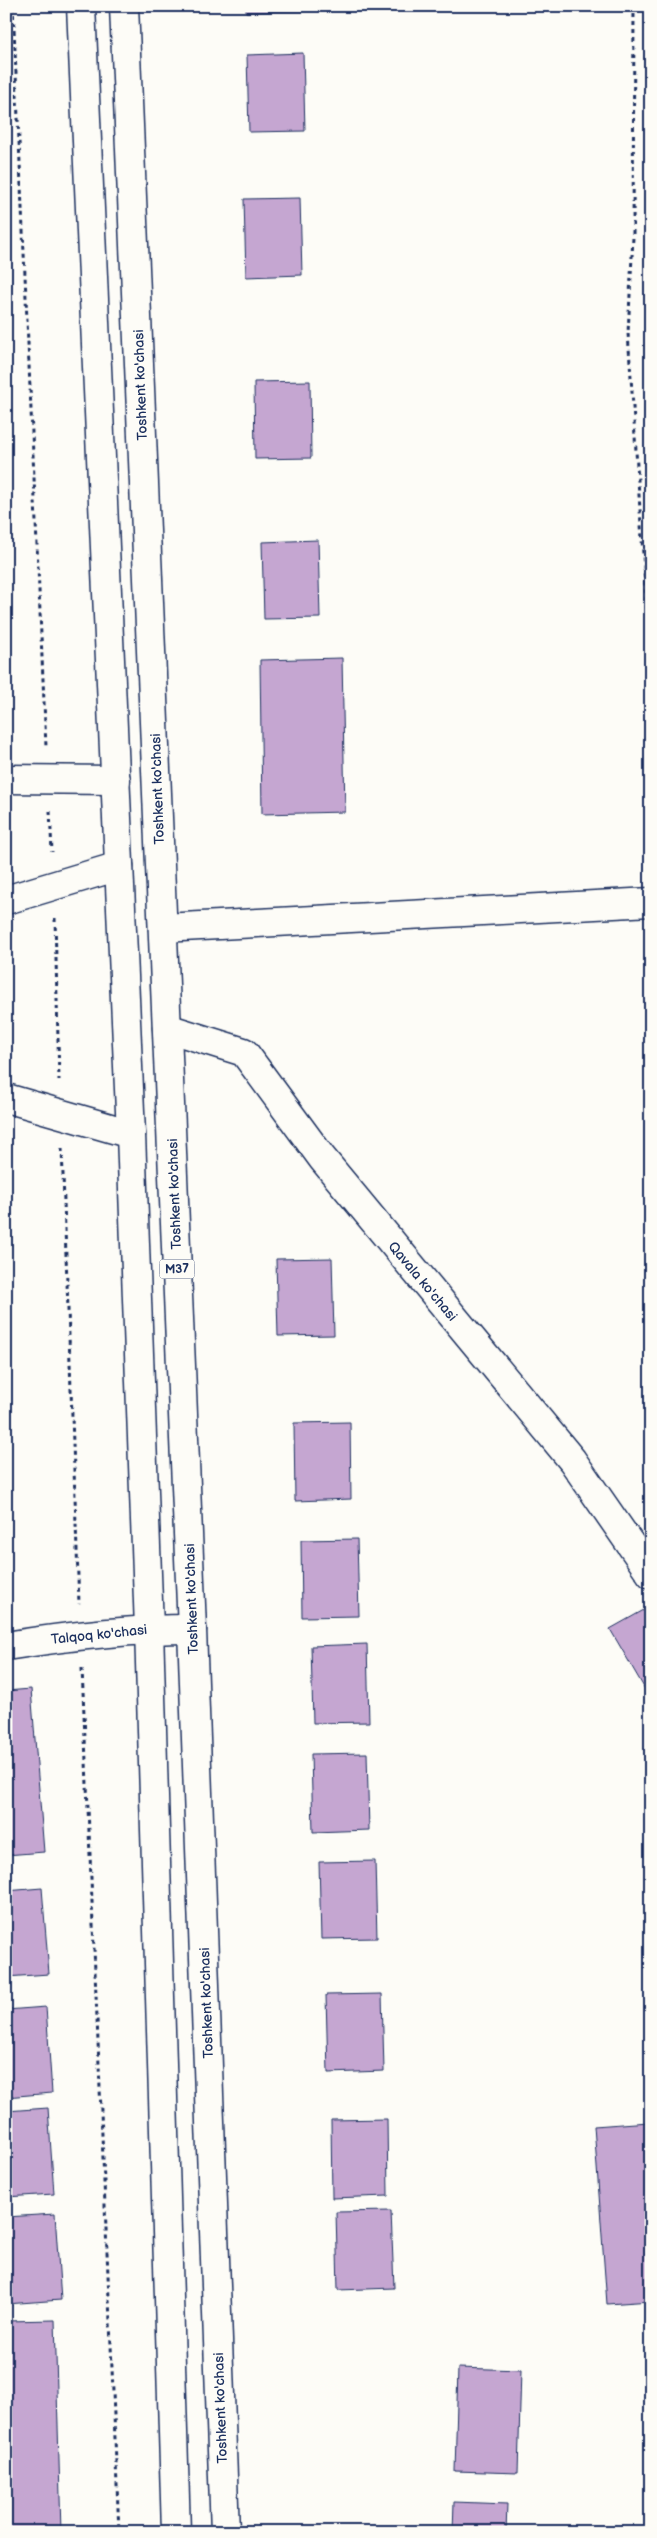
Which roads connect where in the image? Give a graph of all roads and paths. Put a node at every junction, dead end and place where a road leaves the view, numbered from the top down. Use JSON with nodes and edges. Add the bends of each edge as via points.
{"nodes":[{"id":1,"x":13,"y":6,"type":"edge"},
{"id":2,"x":81,"y":6,"type":"edge"},
{"id":3,"x":124,"y":6,"type":"edge"},
{"id":4,"x":634,"y":6,"type":"edge"},
{"id":5,"x":651,"y":672,"type":"edge"},
{"id":6,"x":6,"y":779,"type":"edge"},
{"id":7,"x":48,"y":780,"type":"junction"},
{"id":8,"x":116,"y":780,"type":"junction"},
{"id":9,"x":119,"y":866,"type":"junction"},
{"id":10,"x":54,"y":885,"type":"junction"},
{"id":11,"x":6,"y":900,"type":"edge"},
{"id":12,"x":651,"y":902,"type":"edge"},
{"id":13,"x":164,"y":928,"type":"junction"},
{"id":14,"x":167,"y":1028,"type":"junction"},
{"id":15,"x":6,"y":1098,"type":"edge"},
{"id":16,"x":60,"y":1114,"type":"junction"},
{"id":17,"x":131,"y":1134,"type":"junction"},
{"id":18,"x":651,"y":1574,"type":"edge"},
{"id":19,"x":149,"y":1629,"type":"junction"},
{"id":20,"x":192,"y":1629,"type":"junction"},
{"id":21,"x":80,"y":1636,"type":"junction"},
{"id":22,"x":6,"y":1646,"type":"edge"},
{"id":23,"x":119,"y":2532,"type":"edge"},
{"id":24,"x":176,"y":2532,"type":"edge"},
{"id":25,"x":225,"y":2532,"type":"edge"}],
"edges":[{"from":1,"to":7,"type":"path"},
{"from":2,"to":8,"type":"main road"},
{"from":3,"to":13,"type":"main road","name":"Toshkent ko'chasi","number":"M37"},
{"from":4,"to":5,"type":"path","via":[[633,237],[628,333]]},
{"from":6,"to":7,"type":"main road"},
{"from":7,"to":8,"type":"main road"},
{"from":7,"to":10,"type":"path"},
{"from":8,"to":9,"type":"main road"},
{"from":9,"to":10,"type":"main road"},
{"from":9,"to":17,"type":"main road"},
{"from":10,"to":11,"type":"main road"},
{"from":10,"to":16,"type":"path"},
{"from":12,"to":13,"type":"main road"},
{"from":13,"to":14,"type":"main road","name":"Toshkent ko'chasi","number":"M37"},
{"from":14,"to":18,"type":"main road","name":"Qavala ko'chasi","via":[[244,1052],[322,1158],[572,1460]]},
{"from":14,"to":20,"type":"main road","name":"Toshkent ko'chasi","number":"M37"},
{"from":15,"to":16,"type":"main road"},
{"from":16,"to":17,"type":"main road"},
{"from":16,"to":21,"type":"path"},
{"from":17,"to":19,"type":"main road"},
{"from":19,"to":20,"type":"main road","name":"Talqoq ko'chasi"},
{"from":19,"to":21,"type":"main road","name":"Talqoq ko'chasi"},
{"from":19,"to":24,"type":"main road"},
{"from":20,"to":25,"type":"main road","name":"Toshkent ko'chasi","number":"M37"},
{"from":21,"to":22,"type":"main road","name":"Talqoq ko'chasi"},
{"from":21,"to":23,"type":"path"}]}
